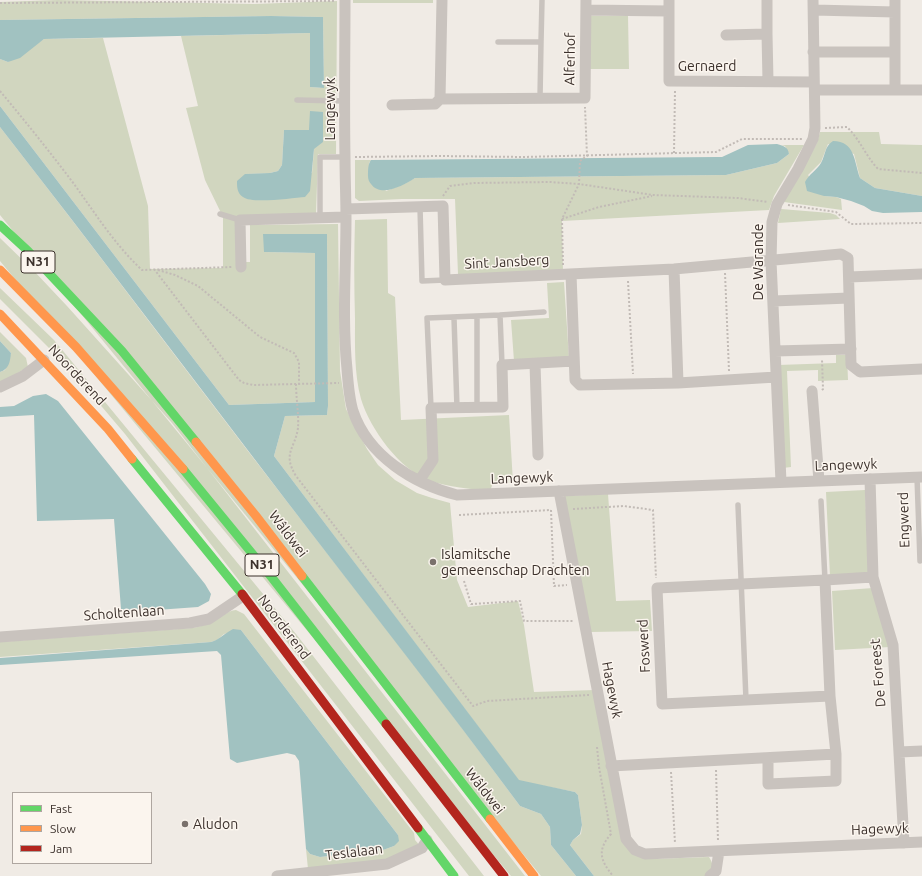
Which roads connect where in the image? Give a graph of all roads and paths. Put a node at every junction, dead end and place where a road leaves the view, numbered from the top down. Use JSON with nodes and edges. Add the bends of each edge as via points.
{"nodes":[{"id":1,"x":344,"y":0,"type":"edge"},
{"id":2,"x":442,"y":0,"type":"edge"},
{"id":3,"x":542,"y":0,"type":"edge"},
{"id":4,"x":767,"y":0,"type":"edge"},
{"id":5,"x":895,"y":0,"type":"edge"},
{"id":6,"x":61,"y":1,"type":"edge"},
{"id":7,"x":168,"y":1,"type":"edge"},
{"id":8,"x":247,"y":1,"type":"edge"},
{"id":9,"x":0,"y":3,"type":"edge"},
{"id":10,"x":586,"y":5,"type":"edge"},
{"id":11,"x":669,"y":5,"type":"edge"},
{"id":12,"x":814,"y":5,"type":"edge"},
{"id":13,"x":895,"y":12,"type":"junction"},
{"id":14,"x":767,"y":34,"type":"junction"},
{"id":15,"x":726,"y":35,"type":"dead end"},
{"id":16,"x":498,"y":42,"type":"dead end"},
{"id":17,"x":541,"y":42,"type":"junction"},
{"id":18,"x":813,"y":52,"type":"junction"},
{"id":19,"x":894,"y":52,"type":"junction"},
{"id":20,"x":675,"y":81,"type":"junction"},
{"id":21,"x":768,"y":82,"type":"junction"},
{"id":22,"x":814,"y":86,"type":"junction"},
{"id":23,"x":895,"y":89,"type":"junction"},
{"id":24,"x":922,"y":90,"type":"edge"},
{"id":25,"x":0,"y":91,"type":"edge"},
{"id":26,"x":540,"y":98,"type":"junction"},
{"id":27,"x":585,"y":98,"type":"junction"},
{"id":28,"x":440,"y":99,"type":"junction"},
{"id":29,"x":297,"y":100,"type":"dead end"},
{"id":30,"x":345,"y":101,"type":"junction"},
{"id":31,"x":392,"y":105,"type":"dead end"},
{"id":32,"x":814,"y":133,"type":"junction"},
{"id":33,"x":674,"y":153,"type":"junction"},
{"id":34,"x":587,"y":156,"type":"junction"},
{"id":35,"x":345,"y":157,"type":"junction"},
{"id":36,"x":922,"y":173,"type":"edge"},
{"id":37,"x":579,"y":184,"type":"junction"},
{"id":38,"x":653,"y":195,"type":"junction"},
{"id":39,"x":777,"y":204,"type":"junction"},
{"id":40,"x":443,"y":206,"type":"junction"},
{"id":41,"x":420,"y":207,"type":"junction"},
{"id":42,"x":346,"y":213,"type":"junction"},
{"id":43,"x":220,"y":214,"type":"dead end"},
{"id":44,"x":320,"y":218,"type":"junction"},
{"id":45,"x":562,"y":219,"type":"junction"},
{"id":46,"x":240,"y":220,"type":"junction"},
{"id":47,"x":922,"y":223,"type":"edge"},
{"id":48,"x":0,"y":225,"type":"edge"},
{"id":49,"x":771,"y":261,"type":"junction"},
{"id":50,"x":724,"y":264,"type":"junction"},
{"id":51,"x":241,"y":267,"type":"joint"},
{"id":52,"x":154,"y":269,"type":"junction"},
{"id":53,"x":674,"y":269,"type":"junction"},
{"id":54,"x":0,"y":270,"type":"edge"},
{"id":55,"x":628,"y":272,"type":"junction"},
{"id":56,"x":567,"y":274,"type":"junction"},
{"id":57,"x":922,"y":274,"type":"edge"},
{"id":58,"x":849,"y":277,"type":"junction"},
{"id":59,"x":446,"y":280,"type":"junction"},
{"id":60,"x":849,"y":298,"type":"junction"},
{"id":61,"x":773,"y":301,"type":"junction"},
{"id":62,"x":544,"y":312,"type":"dead end"},
{"id":63,"x":0,"y":314,"type":"edge"},
{"id":64,"x":500,"y":315,"type":"junction"},
{"id":65,"x":477,"y":317,"type":"junction"},
{"id":66,"x":454,"y":318,"type":"junction"},
{"id":67,"x":851,"y":349,"type":"junction"},
{"id":68,"x":822,"y":350,"type":"junction"},
{"id":69,"x":775,"y":351,"type":"junction"},
{"id":70,"x":44,"y":360,"type":"junction"},
{"id":71,"x":574,"y":361,"type":"junction"},
{"id":72,"x":535,"y":364,"type":"junction"},
{"id":73,"x":502,"y":366,"type":"junction"},
{"id":74,"x":922,"y":369,"type":"edge"},
{"id":75,"x":776,"y":377,"type":"junction"},
{"id":76,"x":730,"y":379,"type":"junction"},
{"id":77,"x":335,"y":383,"type":"dead end"},
{"id":78,"x":678,"y":383,"type":"junction"},
{"id":79,"x":297,"y":384,"type":"junction"},
{"id":80,"x":633,"y":384,"type":"junction"},
{"id":81,"x":0,"y":387,"type":"edge"},
{"id":82,"x":812,"y":390,"type":"joint"},
{"id":83,"x":431,"y":408,"type":"junction"},
{"id":84,"x":457,"y":408,"type":"junction"},
{"id":85,"x":478,"y":408,"type":"junction"},
{"id":86,"x":538,"y":455,"type":"dead end"},
{"id":87,"x":920,"y":477,"type":"edge"},
{"id":88,"x":870,"y":479,"type":"junction"},
{"id":89,"x":420,"y":481,"type":"junction"},
{"id":90,"x":820,"y":481,"type":"junction"},
{"id":91,"x":781,"y":482,"type":"junction"},
{"id":92,"x":559,"y":491,"type":"junction"},
{"id":93,"x":820,"y":501,"type":"dead end"},
{"id":94,"x":738,"y":505,"type":"dead end"},
{"id":95,"x":551,"y":510,"type":"junction"},
{"id":96,"x":563,"y":510,"type":"junction"},
{"id":97,"x":459,"y":515,"type":"dead end"},
{"id":98,"x":920,"y":561,"type":"dead end"},
{"id":99,"x":873,"y":576,"type":"junction"},
{"id":100,"x":825,"y":580,"type":"junction"},
{"id":101,"x":464,"y":581,"type":"dead end"},
{"id":102,"x":741,"y":584,"type":"junction"},
{"id":103,"x":554,"y":586,"type":"dead end"},
{"id":104,"x":657,"y":588,"type":"junction"},
{"id":105,"x":243,"y":596,"type":"junction"},
{"id":106,"x":573,"y":621,"type":"dead end"},
{"id":107,"x":0,"y":637,"type":"edge"},
{"id":108,"x":591,"y":695,"type":"dead end"},
{"id":109,"x":830,"y":696,"type":"junction"},
{"id":110,"x":746,"y":700,"type":"junction"},
{"id":111,"x":596,"y":743,"type":"dead end"},
{"id":112,"x":922,"y":751,"type":"edge"},
{"id":113,"x":899,"y":752,"type":"junction"},
{"id":114,"x":836,"y":754,"type":"junction"},
{"id":115,"x":768,"y":758,"type":"junction"},
{"id":116,"x":715,"y":760,"type":"junction"},
{"id":117,"x":671,"y":763,"type":"junction"},
{"id":118,"x":611,"y":766,"type":"junction"},
{"id":119,"x":427,"y":840,"type":"junction"},
{"id":120,"x":922,"y":842,"type":"edge"},
{"id":121,"x":904,"y":843,"type":"junction"},
{"id":122,"x":719,"y":851,"type":"junction"},
{"id":123,"x":675,"y":853,"type":"junction"},
{"id":124,"x":715,"y":874,"type":"edge"},
{"id":125,"x":277,"y":876,"type":"edge"},
{"id":126,"x":454,"y":876,"type":"edge"},
{"id":127,"x":504,"y":876,"type":"edge"},
{"id":128,"x":534,"y":876,"type":"edge"},
{"id":129,"x":613,"y":876,"type":"edge"}],
"edges":[{"from":1,"to":8,"type":"path"},
{"from":1,"to":30,"type":"street","name":"Langewyk"},
{"from":2,"to":28,"type":"street"},
{"from":3,"to":17,"type":"lane","name":"Alferhof"},
{"from":4,"to":14,"type":"street"},
{"from":5,"to":13,"type":"street"},
{"from":6,"to":7,"type":"path"},
{"from":6,"to":9,"type":"path"},
{"from":7,"to":8,"type":"path"},
{"from":10,"to":11,"type":"street","name":"Gernaerd"},
{"from":10,"to":27,"type":"street","name":"Alferhof"},
{"from":11,"to":20,"type":"street","name":"Gernaerd","via":[[669,81]]},
{"from":12,"to":13,"type":"street"},
{"from":12,"to":18,"type":"street","name":"De Warande"},
{"from":13,"to":19,"type":"street"},
{"from":14,"to":15,"type":"street"},
{"from":14,"to":21,"type":"street"},
{"from":16,"to":17,"type":"lane","name":"Alferhof"},
{"from":17,"to":26,"type":"lane","name":"Alferhof"},
{"from":18,"to":19,"type":"street"},
{"from":18,"to":22,"type":"street","name":"De Warande"},
{"from":19,"to":23,"type":"street"},
{"from":20,"to":21,"type":"street","name":"Gernaerd"},
{"from":20,"to":33,"type":"path"},
{"from":21,"to":22,"type":"street","name":"Gernaerd"},
{"from":22,"to":23,"type":"street","name":"Gernaerd"},
{"from":22,"to":32,"type":"street","name":"De Warande"},
{"from":23,"to":24,"type":"street","name":"Gernaerd"},
{"from":25,"to":52,"type":"path","via":[[50,152],[131,260],[142,270]]},
{"from":26,"to":27,"type":"street","name":"Alferhof"},
{"from":26,"to":28,"type":"street","name":"Alferhof"},
{"from":27,"to":34,"type":"path"},
{"from":28,"to":31,"type":"street","name":"Alferhof","via":[[435,104]]},
{"from":29,"to":30,"type":"lane"},
{"from":30,"to":35,"type":"street","name":"Langewyk"},
{"from":32,"to":33,"type":"path","via":[[742,139],[716,152]]},
{"from":32,"to":36,"type":"path","via":[[847,127],[861,143],[868,159],[878,169]]},
{"from":32,"to":39,"type":"street","name":"De Warande","via":[[798,169]]},
{"from":33,"to":34,"type":"path"},
{"from":34,"to":35,"type":"path"},
{"from":34,"to":37,"type":"path","via":[[580,161]]},
{"from":35,"to":42,"type":"street","name":"Langewyk"},
{"from":35,"to":44,"type":"lane","via":[[320,157]]},
{"from":37,"to":38,"type":"path"},
{"from":37,"to":40,"type":"path","via":[[474,183],[450,186],[441,198]]},
{"from":37,"to":45,"type":"path"},
{"from":38,"to":39,"type":"path","via":[[738,198]]},
{"from":38,"to":45,"type":"path","via":[[599,207]]},
{"from":39,"to":47,"type":"path","via":[[836,212],[851,224]]},
{"from":39,"to":49,"type":"street","name":"De Warande","via":[[772,222]]},
{"from":40,"to":41,"type":"street"},
{"from":40,"to":59,"type":"street","name":"Sint Jansberg"},
{"from":41,"to":42,"type":"street"},
{"from":41,"to":59,"type":"lane","name":"Sint Jansberg","via":[[422,281]]},
{"from":42,"to":44,"type":"street"},
{"from":42,"to":89,"type":"street","name":"Langewyk","via":[[344,342],[353,411],[364,434],[374,446],[391,463]]},
{"from":43,"to":46,"type":"lane"},
{"from":44,"to":46,"type":"street"},
{"from":45,"to":56,"type":"path"},
{"from":46,"to":51,"type":"street"},
{"from":48,"to":128,"type":"main road","name":"Wâldwei","number":"N31","via":[[28,251],[116,346],[256,516]]},
{"from":49,"to":50,"type":"street","name":"Sint Jansberg"},
{"from":49,"to":58,"type":"street","name":"Sint Jansberg","via":[[841,254],[848,258]]},
{"from":49,"to":61,"type":"street","name":"De Warande"},
{"from":50,"to":53,"type":"street","name":"Sint Jansberg"},
{"from":50,"to":76,"type":"path"},
{"from":51,"to":52,"type":"path"},
{"from":52,"to":79,"type":"path","via":[[198,286],[260,336],[294,353],[299,362]]},
{"from":52,"to":79,"type":"path","via":[[239,380],[244,384],[253,385]]},
{"from":53,"to":55,"type":"street","name":"Sint Jansberg"},
{"from":53,"to":78,"type":"street"},
{"from":54,"to":127,"type":"main road","number":"N31","via":[[76,347],[176,459],[273,579]]},
{"from":55,"to":56,"type":"street","name":"Sint Jansberg"},
{"from":55,"to":80,"type":"path"},
{"from":56,"to":59,"type":"street","name":"Sint Jansberg"},
{"from":56,"to":71,"type":"street"},
{"from":57,"to":58,"type":"street"},
{"from":58,"to":60,"type":"street"},
{"from":60,"to":61,"type":"street"},
{"from":60,"to":67,"type":"street"},
{"from":61,"to":69,"type":"street","name":"De Warande"},
{"from":62,"to":64,"type":"lane"},
{"from":63,"to":70,"type":"main road","name":"Noorderend"},
{"from":64,"to":65,"type":"lane"},
{"from":64,"to":73,"type":"lane"},
{"from":65,"to":66,"type":"lane"},
{"from":65,"to":85,"type":"lane"},
{"from":66,"to":83,"type":"lane","via":[[427,318]]},
{"from":66,"to":84,"type":"lane"},
{"from":67,"to":68,"type":"street"},
{"from":67,"to":74,"type":"street","via":[[851,365],[860,372]]},
{"from":68,"to":69,"type":"street"},
{"from":68,"to":82,"type":"path","via":[[824,389]]},
{"from":69,"to":75,"type":"street","name":"De Warande"},
{"from":70,"to":81,"type":"street","via":[[23,376]]},
{"from":70,"to":105,"type":"main road","name":"Noorderend","via":[[108,429]]},
{"from":71,"to":72,"type":"street"},
{"from":71,"to":80,"type":"street","via":[[575,380],[580,385]]},
{"from":72,"to":73,"type":"street"},
{"from":72,"to":86,"type":"street"},
{"from":73,"to":85,"type":"street","via":[[503,407]]},
{"from":75,"to":76,"type":"street"},
{"from":75,"to":91,"type":"street","name":"De Warande"},
{"from":76,"to":78,"type":"street"},
{"from":77,"to":79,"type":"path"},
{"from":78,"to":80,"type":"street"},
{"from":79,"to":108,"type":"path","via":[[298,428],[289,455],[290,466],[474,706],[486,701]]},
{"from":82,"to":90,"type":"street"},
{"from":83,"to":84,"type":"street"},
{"from":83,"to":89,"type":"street","via":[[432,460]]},
{"from":84,"to":85,"type":"street"},
{"from":87,"to":88,"type":"street","name":"Langewyk"},
{"from":87,"to":98,"type":"lane","name":"Engwerd"},
{"from":88,"to":90,"type":"street","name":"Langewyk"},
{"from":88,"to":99,"type":"street","name":"De Foreest"},
{"from":89,"to":92,"type":"street","name":"Langewyk","via":[[457,495]]},
{"from":90,"to":91,"type":"street","name":"Langewyk"},
{"from":91,"to":92,"type":"street","name":"Langewyk"},
{"from":92,"to":96,"type":"street","name":"Hagewyk"},
{"from":93,"to":100,"type":"lane"},
{"from":94,"to":102,"type":"lane"},
{"from":95,"to":96,"type":"path"},
{"from":95,"to":97,"type":"path"},
{"from":95,"to":103,"type":"path"},
{"from":96,"to":104,"type":"path","via":[[624,506],[654,510]]},
{"from":96,"to":118,"type":"street","name":"Hagewyk"},
{"from":99,"to":100,"type":"street"},
{"from":99,"to":113,"type":"street","name":"De Foreest","via":[[893,645]]},
{"from":100,"to":102,"type":"street"},
{"from":100,"to":109,"type":"street"},
{"from":101,"to":106,"type":"path","via":[[471,604],[520,601],[524,621]]},
{"from":102,"to":104,"type":"street"},
{"from":102,"to":110,"type":"lane"},
{"from":104,"to":110,"type":"street","name":"Foswerd","via":[[662,704]]},
{"from":105,"to":107,"type":"street","name":"Scholtenlaan","via":[[209,619],[190,623]]},
{"from":105,"to":119,"type":"main road","name":"Noorderend"},
{"from":109,"to":110,"type":"street","name":"Foswerd"},
{"from":109,"to":114,"type":"street"},
{"from":111,"to":129,"type":"path","via":[[611,834],[603,842],[602,857],[606,868]]},
{"from":112,"to":113,"type":"street"},
{"from":113,"to":121,"type":"street","name":"De Foreest"},
{"from":114,"to":115,"type":"street"},
{"from":114,"to":115,"type":"street","via":[[836,781],[768,784]]},
{"from":115,"to":116,"type":"street"},
{"from":116,"to":117,"type":"street"},
{"from":116,"to":122,"type":"path"},
{"from":117,"to":118,"type":"street"},
{"from":117,"to":123,"type":"path"},
{"from":118,"to":123,"type":"street","name":"Hagewyk","via":[[626,839],[635,850],[645,854]]},
{"from":119,"to":125,"type":"street","name":"Teslalaan","via":[[422,848],[387,864]]},
{"from":119,"to":126,"type":"main road","name":"Noorderend"},
{"from":120,"to":121,"type":"street","name":"Hagewyk"},
{"from":121,"to":122,"type":"street","name":"Hagewyk"},
{"from":122,"to":123,"type":"street","name":"Hagewyk"},
{"from":122,"to":124,"type":"street"}]}
